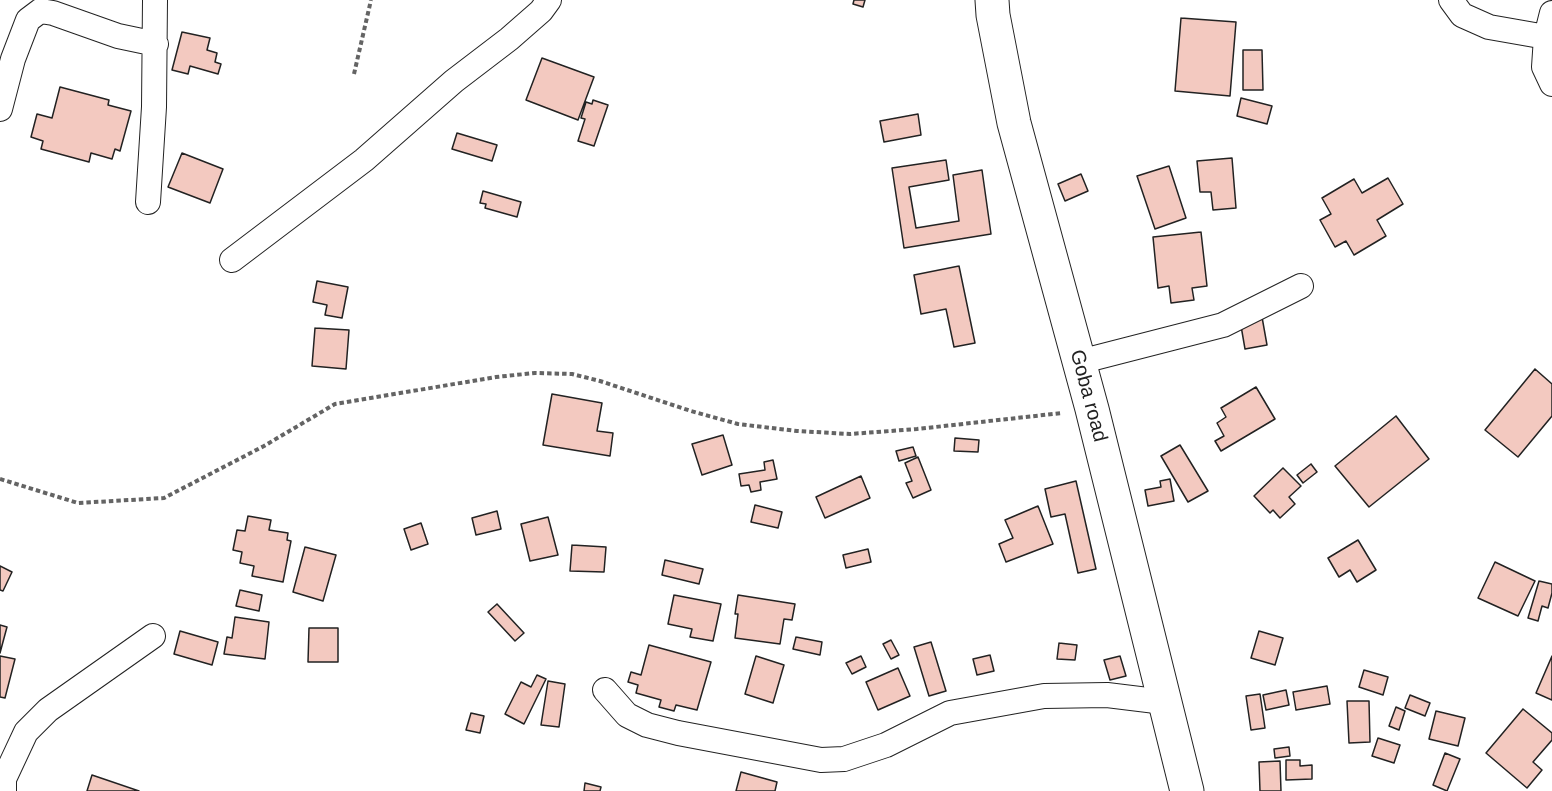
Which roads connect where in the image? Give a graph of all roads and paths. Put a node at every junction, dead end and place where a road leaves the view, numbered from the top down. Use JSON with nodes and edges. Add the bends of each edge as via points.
{"nodes":[{"id":1,"x":155,"y":0,"type":"edge"},
{"id":2,"x":371,"y":0,"type":"edge"},
{"id":3,"x":549,"y":0,"type":"edge"},
{"id":4,"x":992,"y":0,"type":"edge"},
{"id":5,"x":1451,"y":0,"type":"edge"},
{"id":6,"x":1552,"y":14,"type":"edge"},
{"id":7,"x":1546,"y":38,"type":"junction"},
{"id":8,"x":156,"y":44,"type":"junction"},
{"id":9,"x":354,"y":74,"type":"dead end"},
{"id":10,"x":1552,"y":84,"type":"edge"},
{"id":11,"x":0,"y":109,"type":"edge"},
{"id":12,"x":148,"y":201,"type":"dead end"},
{"id":13,"x":232,"y":260,"type":"dead end"},
{"id":14,"x":1301,"y":286,"type":"dead end"},
{"id":15,"x":1079,"y":362,"type":"junction"},
{"id":16,"x":1092,"y":409,"type":"junction"},
{"id":17,"x":0,"y":479,"type":"edge"},
{"id":18,"x":153,"y":636,"type":"dead end"},
{"id":19,"x":605,"y":690,"type":"dead end"},
{"id":20,"x":1164,"y":702,"type":"junction"},
{"id":21,"x":2,"y":782,"type":"edge"},
{"id":22,"x":1187,"y":791,"type":"edge"}],
"edges":[{"from":1,"to":8,"type":"street"},
{"from":2,"to":9,"type":"path"},
{"from":3,"to":13,"type":"street","via":[[509,39],[364,160]]},
{"from":4,"to":15,"type":"street","name":"Goba road","via":[[1014,123]]},
{"from":5,"to":7,"type":"street","via":[[1462,15],[1490,27]]},
{"from":6,"to":7,"type":"street"},
{"from":7,"to":10,"type":"street","via":[[1544,66]]},
{"from":8,"to":11,"type":"street","via":[[40,11],[28,20]]},
{"from":8,"to":12,"type":"street"},
{"from":14,"to":15,"type":"street","via":[[1223,326]]},
{"from":15,"to":16,"type":"street","name":"Goba road"},
{"from":16,"to":17,"type":"path","via":[[895,431],[797,431],[738,424],[572,374],[535,373],[335,404],[164,498],[78,503]]},
{"from":16,"to":20,"type":"street","name":"Goba road"},
{"from":18,"to":21,"type":"street","via":[[48,710],[26,732]]},
{"from":19,"to":20,"type":"street","via":[[627,715],[647,725],[821,760],[844,759],[886,745],[950,713],[1014,701],[1044,696],[1107,695]]},
{"from":20,"to":22,"type":"street","name":"Goba road"}]}
